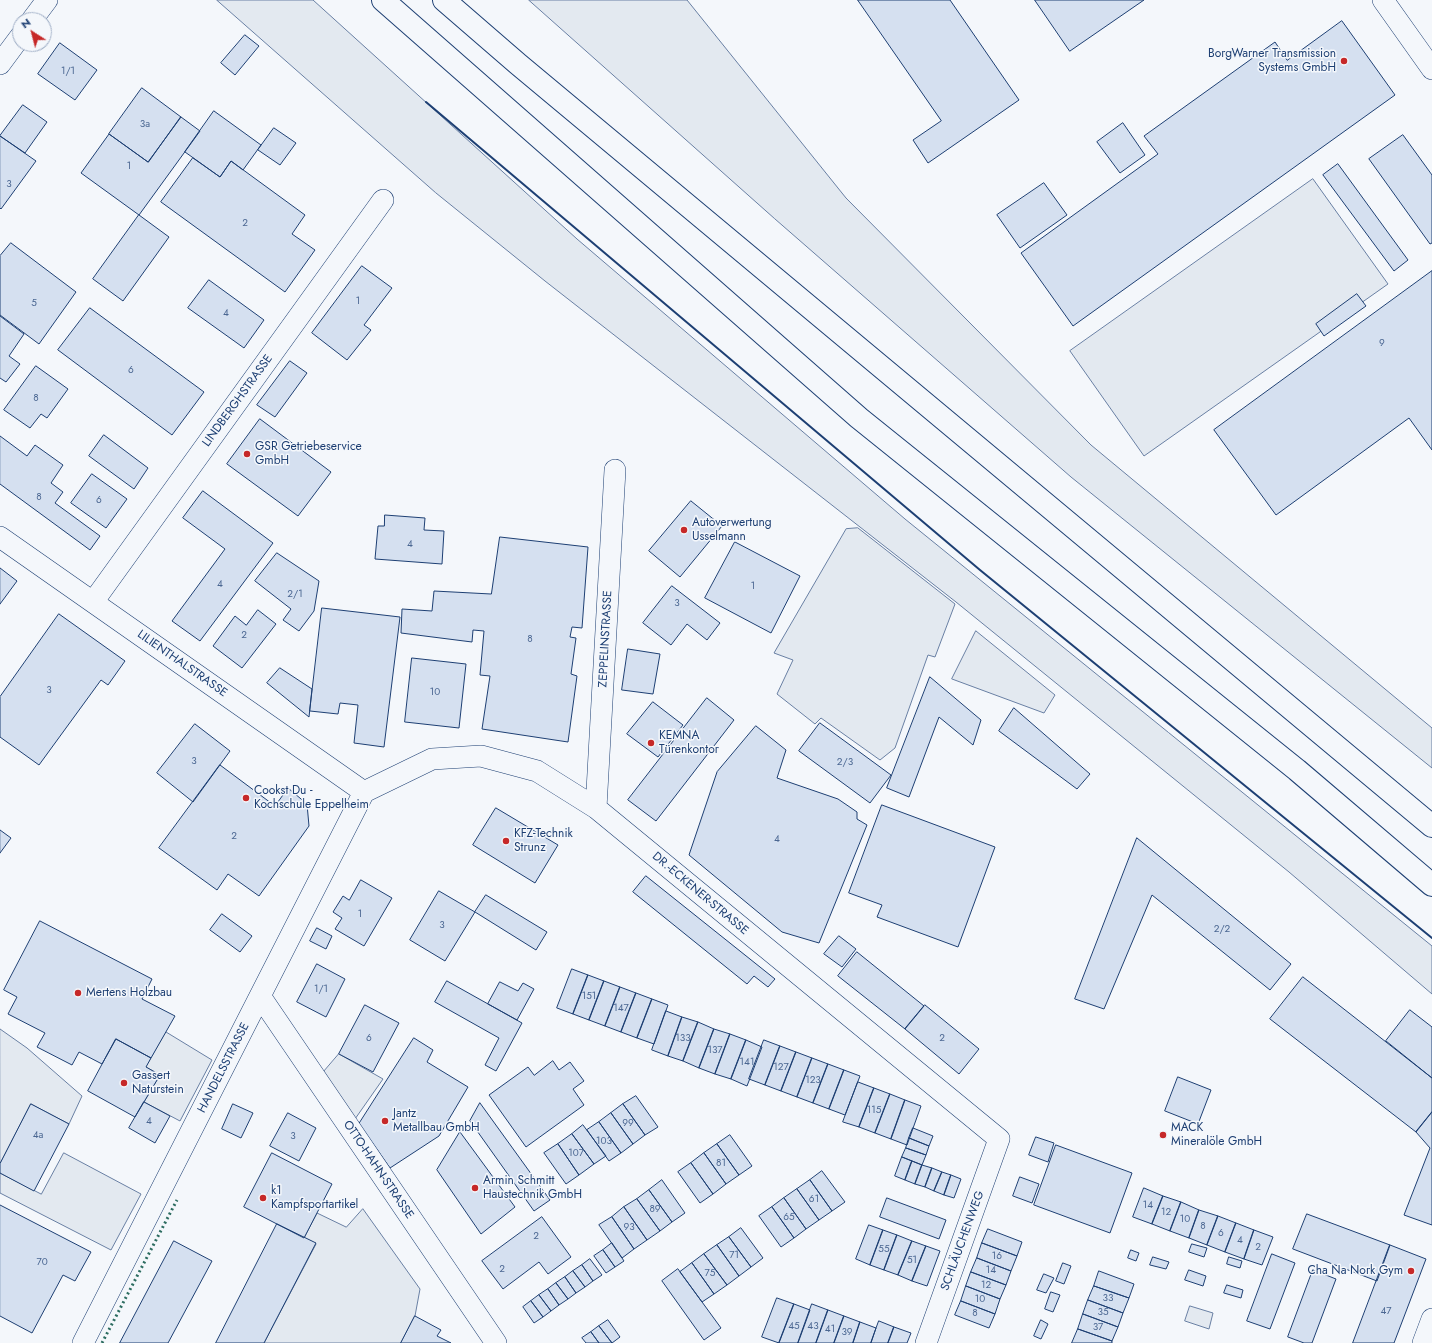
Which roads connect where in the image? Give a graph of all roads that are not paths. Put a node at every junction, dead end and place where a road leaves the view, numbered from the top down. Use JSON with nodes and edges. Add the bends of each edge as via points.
{"nodes":[{"id":1,"x":47,"y":0,"type":"edge"},
{"id":2,"x":383,"y":0,"type":"edge"},
{"id":3,"x":444,"y":0,"type":"edge"},
{"id":4,"x":466,"y":0,"type":"edge"},
{"id":5,"x":1383,"y":0,"type":"edge"},
{"id":6,"x":38,"y":12,"type":"edge"},
{"id":7,"x":12,"y":48,"type":"edge"},
{"id":8,"x":0,"y":64,"type":"edge"},
{"id":9,"x":518,"y":64,"type":"junction"},
{"id":10,"x":1432,"y":69,"type":"edge"},
{"id":11,"x":383,"y":200,"type":"dead end"},
{"id":12,"x":616,"y":470,"type":"dead end"},
{"id":13,"x":0,"y":536,"type":"edge"},
{"id":14,"x":93,"y":602,"type":"junction"},
{"id":15,"x":364,"y":792,"type":"junction"},
{"id":16,"x":596,"y":808,"type":"junction"},
{"id":17,"x":1432,"y":826,"type":"edge"},
{"id":18,"x":1432,"y":885,"type":"edge"},
{"id":19,"x":260,"y":996,"type":"junction"},
{"id":20,"x":999,"y":1139,"type":"joint"},
{"id":21,"x":1432,"y":1319,"type":"edge"},
{"id":22,"x":83,"y":1343,"type":"edge"},
{"id":23,"x":496,"y":1343,"type":"edge"},
{"id":24,"x":926,"y":1343,"type":"edge"},
{"id":25,"x":1423,"y":1343,"type":"edge"}],
"edges":[{"from":1,"to":6,"type":"street"},
{"from":2,"to":18,"type":"highway","via":[[859,418],[1297,770]]},
{"from":3,"to":9,"type":"highway"},
{"from":4,"to":9,"type":"highway"},
{"from":5,"to":10,"type":"street"},
{"from":7,"to":8,"type":"street"},
{"from":9,"to":17,"type":"highway"},
{"from":11,"to":14,"type":"street","name":"LINDBERGHSTRASSE"},
{"from":12,"to":16,"type":"street","name":"ZEPPELINSTRASSE"},
{"from":13,"to":14,"type":"street","name":"LILIENTHALSTRASSE"},
{"from":14,"to":15,"type":"street","name":"LILIENTHALSTRASSE"},
{"from":15,"to":16,"type":"street","name":"DR.-ECKENER-STRASSE","via":[[432,759],[481,756],[537,771]]},
{"from":15,"to":19,"type":"street","name":"HANDELSSTRASSE"},
{"from":16,"to":20,"type":"street","name":"DR.-ECKENER-STRASSE"},
{"from":19,"to":22,"type":"street","name":"HANDELSSTRASSE"},
{"from":19,"to":23,"type":"street","name":"OTTO-HAHN-STRASSE"},
{"from":20,"to":24,"type":"street","name":"SCHLÄUCHENWEG"},
{"from":21,"to":25,"type":"street"}]}
